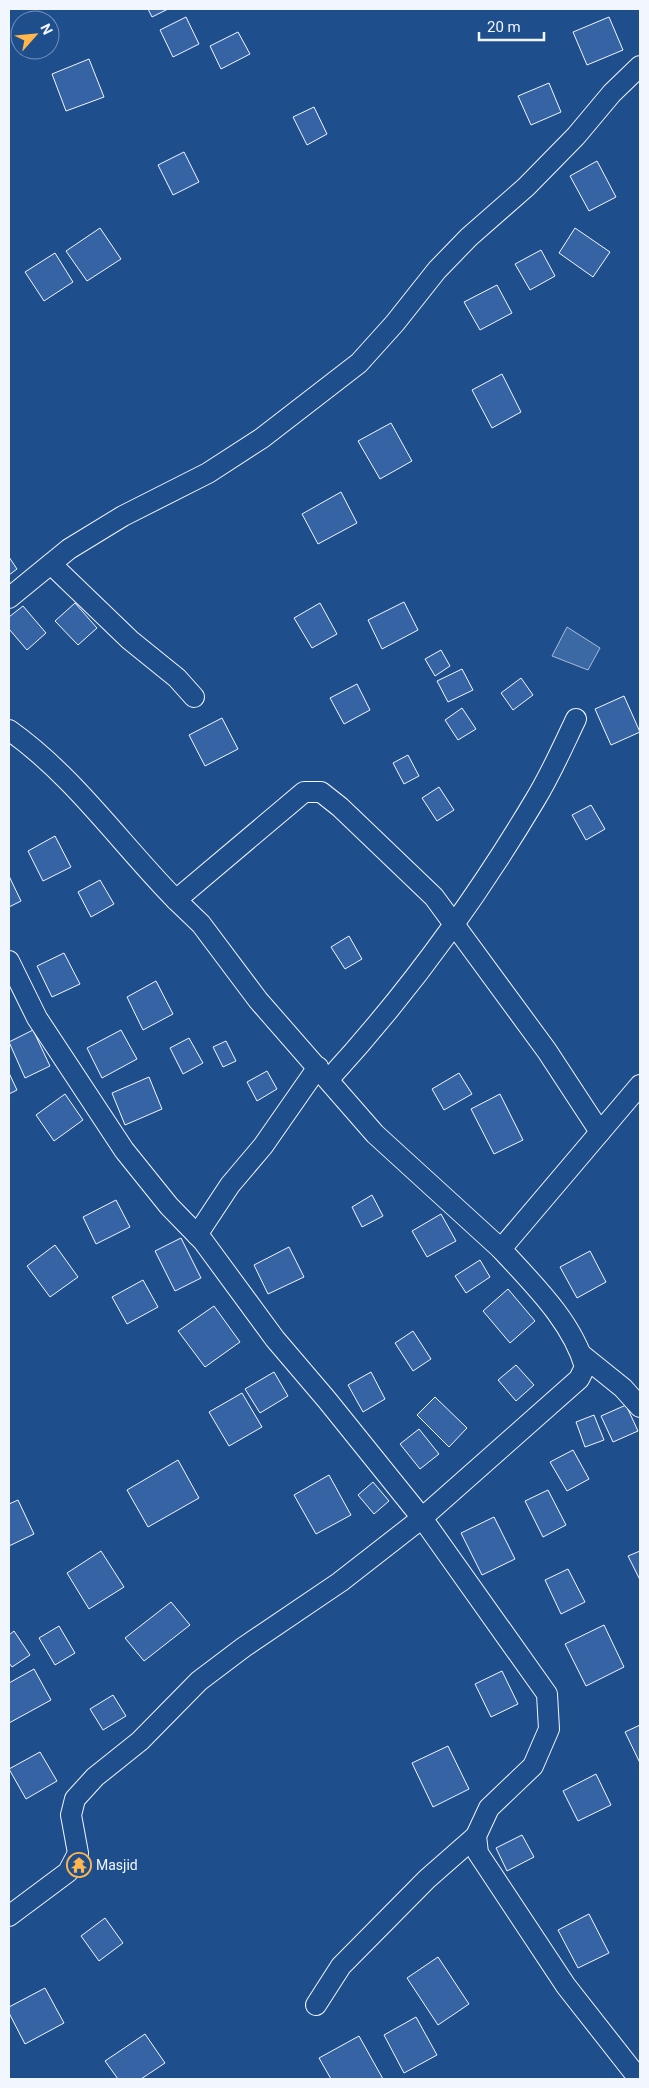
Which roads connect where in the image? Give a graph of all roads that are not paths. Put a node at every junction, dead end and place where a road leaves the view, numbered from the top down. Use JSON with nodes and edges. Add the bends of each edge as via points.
{"nodes":[{"id":1,"x":640,"y":66,"type":"edge"},
{"id":2,"x":51,"y":564,"type":"junction"},
{"id":3,"x":9,"y":598,"type":"edge"},
{"id":4,"x":194,"y":697,"type":"dead end"},
{"id":5,"x":576,"y":719,"type":"dead end"},
{"id":6,"x":9,"y":730,"type":"edge"},
{"id":7,"x":176,"y":900,"type":"junction"},
{"id":8,"x":455,"y":925,"type":"junction"},
{"id":9,"x":9,"y":961,"type":"edge"},
{"id":10,"x":324,"y":1073,"type":"junction"},
{"id":11,"x":640,"y":1084,"type":"edge"},
{"id":12,"x":600,"y":1132,"type":"junction"},
{"id":13,"x":197,"y":1234,"type":"junction"},
{"id":14,"x":501,"y":1249,"type":"junction"},
{"id":15,"x":582,"y":1354,"type":"junction"},
{"id":16,"x":640,"y":1407,"type":"edge"},
{"id":17,"x":422,"y":1518,"type":"junction"},
{"id":18,"x":476,"y":1836,"type":"junction"},
{"id":19,"x":9,"y":1916,"type":"edge"},
{"id":20,"x":316,"y":2005,"type":"dead end"},
{"id":21,"x":639,"y":2079,"type":"edge"}],
"edges":[{"from":1,"to":2,"type":"street","via":[[526,187],[469,236],[359,362],[254,443],[208,473],[123,516]]},
{"from":2,"to":3,"type":"street"},
{"from":2,"to":4,"type":"street"},
{"from":5,"to":8,"type":"street","via":[[536,798]]},
{"from":6,"to":7,"type":"street","via":[[69,781]]},
{"from":7,"to":8,"type":"street","via":[[304,792],[321,792],[434,897]]},
{"from":7,"to":10,"type":"street","via":[[200,924],[258,1000]]},
{"from":8,"to":10,"type":"street","via":[[360,1046]]},
{"from":8,"to":12,"type":"street","via":[[548,1052]]},
{"from":9,"to":13,"type":"street","via":[[37,1018],[124,1150],[169,1206]]},
{"from":10,"to":13,"type":"street","via":[[230,1185]]},
{"from":10,"to":14,"type":"street","via":[[375,1134]]},
{"from":11,"to":12,"type":"street"},
{"from":12,"to":14,"type":"street"},
{"from":13,"to":17,"type":"street","via":[[275,1339]]},
{"from":14,"to":15,"type":"street","via":[[572,1335]]},
{"from":15,"to":16,"type":"street","via":[[623,1388]]},
{"from":15,"to":17,"type":"street","via":[[585,1367],[580,1379]]},
{"from":17,"to":18,"type":"street","via":[[547,1694],[549,1729],[533,1766],[489,1808]]},
{"from":17,"to":19,"type":"street","via":[[340,1582],[244,1646],[199,1681],[140,1741],[95,1777],[75,1799],[70,1815],[78,1852],[68,1872]]},
{"from":18,"to":20,"type":"street","via":[[427,1879],[341,1966]]},
{"from":18,"to":21,"type":"street","via":[[478,1853],[566,1986]]}]}
